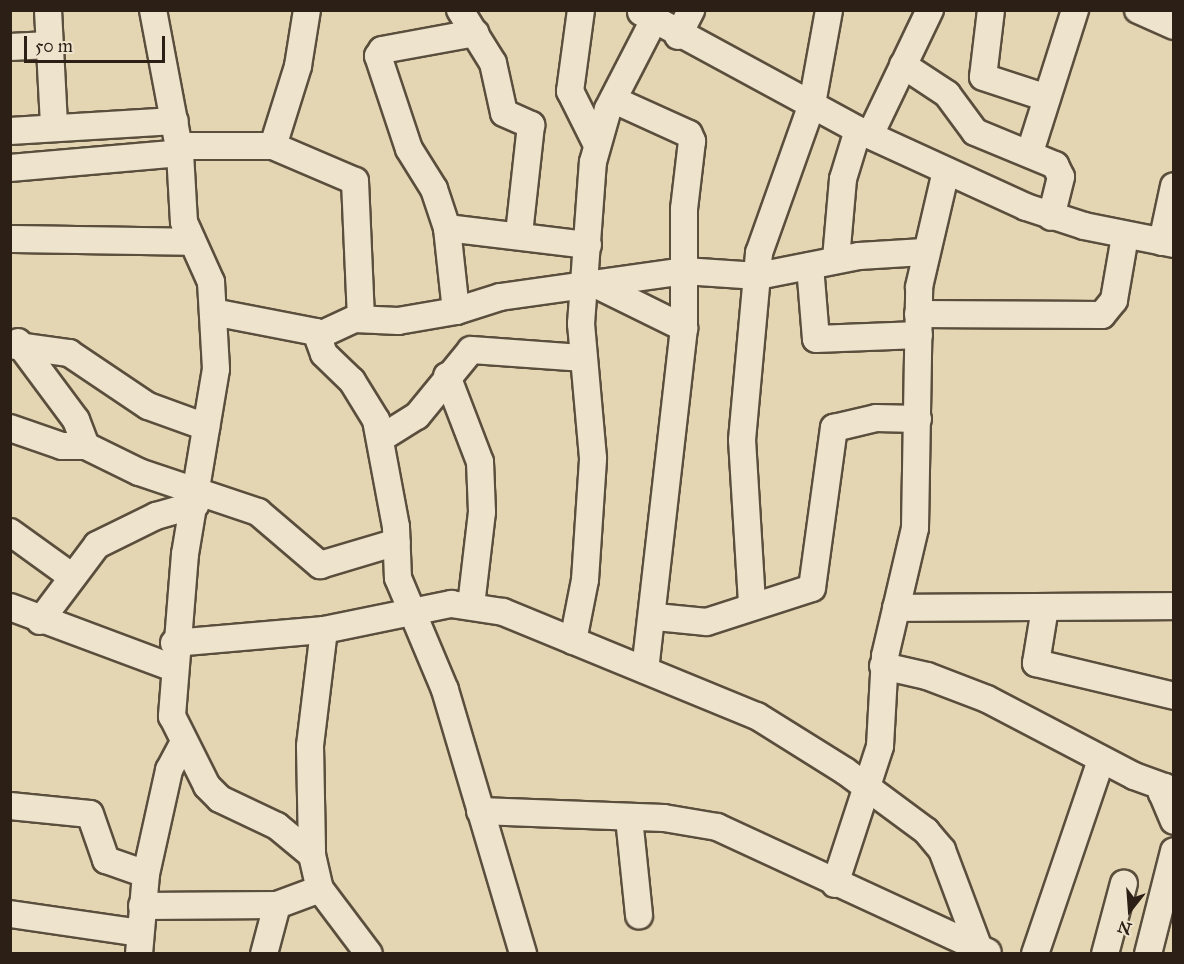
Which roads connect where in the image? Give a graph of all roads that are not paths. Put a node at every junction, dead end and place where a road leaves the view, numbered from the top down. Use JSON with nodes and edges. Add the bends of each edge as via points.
{"nodes":[{"id":1,"x":48,"y":10,"type":"edge"},
{"id":2,"x":153,"y":10,"type":"edge"},
{"id":3,"x":307,"y":10,"type":"edge"},
{"id":4,"x":460,"y":10,"type":"edge"},
{"id":5,"x":581,"y":10,"type":"edge"},
{"id":6,"x":691,"y":10,"type":"edge"},
{"id":7,"x":829,"y":10,"type":"edge"},
{"id":8,"x":930,"y":10,"type":"edge"},
{"id":9,"x":991,"y":10,"type":"edge"},
{"id":10,"x":1075,"y":10,"type":"edge"},
{"id":11,"x":1138,"y":10,"type":"edge"},
{"id":12,"x":647,"y":15,"type":"edge"},
{"id":13,"x":1173,"y":26,"type":"edge"},
{"id":14,"x":475,"y":33,"type":"junction"},
{"id":15,"x":678,"y":36,"type":"junction"},
{"id":16,"x":49,"y":45,"type":"junction"},
{"id":17,"x":10,"y":47,"type":"edge"},
{"id":18,"x":903,"y":65,"type":"junction"},
{"id":19,"x":1047,"y":98,"type":"junction"},
{"id":20,"x":614,"y":100,"type":"junction"},
{"id":21,"x":812,"y":104,"type":"junction"},
{"id":22,"x":175,"y":121,"type":"junction"},
{"id":23,"x":54,"y":125,"type":"junction"},
{"id":24,"x":10,"y":131,"type":"edge"},
{"id":25,"x":864,"y":132,"type":"junction"},
{"id":26,"x":597,"y":145,"type":"junction"},
{"id":27,"x":273,"y":146,"type":"junction"},
{"id":28,"x":179,"y":149,"type":"junction"},
{"id":29,"x":1030,"y":152,"type":"junction"},
{"id":30,"x":10,"y":168,"type":"edge"},
{"id":31,"x":946,"y":171,"type":"junction"},
{"id":32,"x":1173,"y":186,"type":"edge"},
{"id":33,"x":1051,"y":218,"type":"junction"},
{"id":34,"x":447,"y":228,"type":"junction"},
{"id":35,"x":519,"y":234,"type":"junction"},
{"id":36,"x":1125,"y":236,"type":"junction"},
{"id":37,"x":10,"y":239,"type":"edge"},
{"id":38,"x":191,"y":242,"type":"junction"},
{"id":39,"x":1168,"y":243,"type":"edge"},
{"id":40,"x":588,"y":245,"type":"junction"},
{"id":41,"x":924,"y":252,"type":"junction"},
{"id":42,"x":836,"y":259,"type":"junction"},
{"id":43,"x":810,"y":266,"type":"junction"},
{"id":44,"x":684,"y":272,"type":"junction"},
{"id":45,"x":758,"y":276,"type":"junction"},
{"id":46,"x":593,"y":288,"type":"junction"},
{"id":47,"x":456,"y":311,"type":"junction"},
{"id":48,"x":213,"y":312,"type":"junction"},
{"id":49,"x":361,"y":319,"type":"junction"},
{"id":50,"x":919,"y":325,"type":"junction"},
{"id":51,"x":684,"y":328,"type":"junction"},
{"id":52,"x":320,"y":335,"type":"junction"},
{"id":53,"x":14,"y":344,"type":"edge"},
{"id":54,"x":582,"y":358,"type":"junction"},
{"id":55,"x":447,"y":376,"type":"junction"},
{"id":56,"x":918,"y":419,"type":"junction"},
{"id":57,"x":206,"y":427,"type":"junction"},
{"id":58,"x":10,"y":428,"type":"edge"},
{"id":59,"x":383,"y":437,"type":"junction"},
{"id":60,"x":86,"y":446,"type":"junction"},
{"id":61,"x":196,"y":498,"type":"junction"},
{"id":62,"x":10,"y":532,"type":"edge"},
{"id":63,"x":397,"y":542,"type":"junction"},
{"id":64,"x":71,"y":576,"type":"junction"},
{"id":65,"x":752,"y":603,"type":"junction"},
{"id":66,"x":471,"y":605,"type":"junction"},
{"id":67,"x":1173,"y":606,"type":"edge"},
{"id":68,"x":10,"y":607,"type":"edge"},
{"id":69,"x":896,"y":608,"type":"junction"},
{"id":70,"x":1045,"y":608,"type":"junction"},
{"id":71,"x":414,"y":613,"type":"junction"},
{"id":72,"x":656,"y":617,"type":"junction"},
{"id":73,"x":40,"y":621,"type":"junction"},
{"id":74,"x":324,"y":630,"type":"junction"},
{"id":75,"x":573,"y":641,"type":"junction"},
{"id":76,"x":174,"y":643,"type":"junction"},
{"id":77,"x":883,"y":666,"type":"junction"},
{"id":78,"x":173,"y":668,"type":"junction"},
{"id":79,"x":645,"y":670,"type":"junction"},
{"id":80,"x":1173,"y":696,"type":"edge"},
{"id":81,"x":183,"y":744,"type":"junction"},
{"id":82,"x":1101,"y":760,"type":"junction"},
{"id":83,"x":867,"y":788,"type":"junction"},
{"id":84,"x":1169,"y":788,"type":"edge"},
{"id":85,"x":10,"y":806,"type":"edge"},
{"id":86,"x":480,"y":811,"type":"junction"},
{"id":87,"x":629,"y":818,"type":"junction"},
{"id":88,"x":1173,"y":821,"type":"edge"},
{"id":89,"x":1173,"y":851,"type":"edge"},
{"id":90,"x":312,"y":855,"type":"junction"},
{"id":91,"x":146,"y":874,"type":"junction"},
{"id":92,"x":1124,"y":883,"type":"dead end"},
{"id":93,"x":835,"y":884,"type":"junction"},
{"id":94,"x":320,"y":889,"type":"junction"},
{"id":95,"x":277,"y":905,"type":"junction"},
{"id":96,"x":142,"y":906,"type":"junction"},
{"id":97,"x":10,"y":914,"type":"edge"},
{"id":98,"x":639,"y":915,"type":"dead end"},
{"id":99,"x":139,"y":943,"type":"edge"},
{"id":100,"x":983,"y":952,"type":"edge"},
{"id":101,"x":264,"y":954,"type":"edge"},
{"id":102,"x":369,"y":954,"type":"edge"},
{"id":103,"x":523,"y":954,"type":"edge"},
{"id":104,"x":1035,"y":954,"type":"edge"},
{"id":105,"x":1105,"y":954,"type":"edge"},
{"id":106,"x":1148,"y":954,"type":"edge"}],
"edges":[{"from":1,"to":16,"type":"street"},
{"from":2,"to":22,"type":"street"},
{"from":3,"to":27,"type":"street","via":[[298,66]]},
{"from":4,"to":14,"type":"street"},
{"from":5,"to":26,"type":"street","via":[[570,90]]},
{"from":6,"to":15,"type":"street"},
{"from":7,"to":21,"type":"street"},
{"from":8,"to":18,"type":"street"},
{"from":9,"to":19,"type":"street","via":[[983,77]]},
{"from":10,"to":19,"type":"street"},
{"from":11,"to":13,"type":"street"},
{"from":12,"to":15,"type":"street"},
{"from":12,"to":20,"type":"street"},
{"from":14,"to":34,"type":"street","via":[[378,54],[409,149],[434,189]]},
{"from":14,"to":35,"type":"street","via":[[493,63],[504,113],[531,124]]},
{"from":15,"to":21,"type":"street"},
{"from":16,"to":17,"type":"street"},
{"from":16,"to":23,"type":"street"},
{"from":18,"to":25,"type":"street"},
{"from":18,"to":29,"type":"street","via":[[947,94],[975,132]]},
{"from":19,"to":29,"type":"street"},
{"from":20,"to":26,"type":"street"},
{"from":20,"to":44,"type":"street","via":[[689,134]]},
{"from":21,"to":25,"type":"street"},
{"from":21,"to":45,"type":"street","via":[[761,239]]},
{"from":22,"to":23,"type":"street"},
{"from":22,"to":28,"type":"street"},
{"from":23,"to":24,"type":"street"},
{"from":25,"to":31,"type":"street"},
{"from":25,"to":42,"type":"street","via":[[843,179]]},
{"from":26,"to":40,"type":"street"},
{"from":27,"to":28,"type":"street"},
{"from":27,"to":49,"type":"street","via":[[355,181]]},
{"from":28,"to":30,"type":"street"},
{"from":28,"to":38,"type":"street"},
{"from":29,"to":33,"type":"street","via":[[1060,172]]},
{"from":31,"to":33,"type":"street"},
{"from":31,"to":41,"type":"street"},
{"from":32,"to":39,"type":"street"},
{"from":33,"to":36,"type":"street"},
{"from":34,"to":35,"type":"street"},
{"from":34,"to":47,"type":"street"},
{"from":35,"to":40,"type":"street"},
{"from":36,"to":39,"type":"street"},
{"from":36,"to":50,"type":"street","via":[[1114,300],[1102,315]]},
{"from":37,"to":38,"type":"street"},
{"from":38,"to":48,"type":"street","via":[[209,275]]},
{"from":40,"to":46,"type":"street"},
{"from":41,"to":42,"type":"street"},
{"from":41,"to":50,"type":"street"},
{"from":42,"to":43,"type":"street"},
{"from":43,"to":45,"type":"street"},
{"from":43,"to":50,"type":"street","via":[[816,339]]},
{"from":44,"to":45,"type":"street"},
{"from":44,"to":46,"type":"street"},
{"from":44,"to":51,"type":"street"},
{"from":45,"to":65,"type":"street","via":[[742,440]]},
{"from":46,"to":47,"type":"street","via":[[500,297]]},
{"from":46,"to":51,"type":"street"},
{"from":46,"to":54,"type":"street"},
{"from":47,"to":49,"type":"street","via":[[398,321]]},
{"from":48,"to":52,"type":"street"},
{"from":48,"to":57,"type":"street","via":[[215,380]]},
{"from":49,"to":52,"type":"street"},
{"from":50,"to":56,"type":"street"},
{"from":51,"to":72,"type":"street"},
{"from":52,"to":59,"type":"street","via":[[323,352],[360,393]]},
{"from":53,"to":57,"type":"street","via":[[71,354],[148,406]]},
{"from":53,"to":60,"type":"street","via":[[76,420]]},
{"from":54,"to":55,"type":"street","via":[[476,349],[462,356]]},
{"from":54,"to":75,"type":"street","via":[[593,458],[585,580]]},
{"from":55,"to":59,"type":"street","via":[[417,416]]},
{"from":55,"to":66,"type":"street","via":[[480,462],[482,512]]},
{"from":56,"to":65,"type":"street","via":[[876,418],[834,428],[814,586]]},
{"from":56,"to":69,"type":"street","via":[[915,528]]},
{"from":57,"to":61,"type":"street"},
{"from":58,"to":60,"type":"street","via":[[62,446]]},
{"from":59,"to":63,"type":"street"},
{"from":60,"to":61,"type":"street"},
{"from":61,"to":63,"type":"street","via":[[268,518],[320,565]]},
{"from":61,"to":64,"type":"street","via":[[119,531],[97,545]]},
{"from":61,"to":76,"type":"street"},
{"from":62,"to":64,"type":"street"},
{"from":63,"to":71,"type":"street","via":[[398,578]]},
{"from":64,"to":73,"type":"street"},
{"from":65,"to":72,"type":"street","via":[[707,622]]},
{"from":66,"to":71,"type":"street"},
{"from":66,"to":75,"type":"street"},
{"from":67,"to":70,"type":"street"},
{"from":68,"to":73,"type":"street"},
{"from":69,"to":70,"type":"street"},
{"from":69,"to":77,"type":"street"},
{"from":70,"to":80,"type":"street","via":[[1036,663]]},
{"from":71,"to":74,"type":"street"},
{"from":71,"to":86,"type":"street","via":[[445,690]]},
{"from":72,"to":79,"type":"street"},
{"from":73,"to":78,"type":"street"},
{"from":74,"to":76,"type":"street"},
{"from":74,"to":90,"type":"street","via":[[310,746]]},
{"from":75,"to":79,"type":"street"},
{"from":76,"to":78,"type":"street"},
{"from":77,"to":82,"type":"street","via":[[987,699]]},
{"from":77,"to":83,"type":"street","via":[[880,746]]},
{"from":78,"to":81,"type":"street","via":[[172,716]]},
{"from":79,"to":83,"type":"street","via":[[758,716]]},
{"from":81,"to":90,"type":"street","via":[[220,799],[277,826]]},
{"from":81,"to":91,"type":"street","via":[[169,770]]},
{"from":82,"to":84,"type":"street"},
{"from":82,"to":104,"type":"street"},
{"from":83,"to":93,"type":"street"},
{"from":83,"to":100,"type":"street","via":[[926,831],[942,850]]},
{"from":84,"to":88,"type":"street","via":[[1161,793]]},
{"from":85,"to":91,"type":"street","via":[[90,814],[106,860]]},
{"from":86,"to":87,"type":"street"},
{"from":86,"to":103,"type":"street"},
{"from":87,"to":93,"type":"street","via":[[717,827]]},
{"from":87,"to":98,"type":"street"},
{"from":89,"to":106,"type":"street"},
{"from":90,"to":94,"type":"street"},
{"from":91,"to":96,"type":"street"},
{"from":92,"to":105,"type":"street"},
{"from":93,"to":100,"type":"street"},
{"from":94,"to":95,"type":"street"},
{"from":94,"to":102,"type":"street"},
{"from":95,"to":96,"type":"street"},
{"from":95,"to":101,"type":"street"},
{"from":96,"to":99,"type":"street"},
{"from":97,"to":99,"type":"street"}]}
